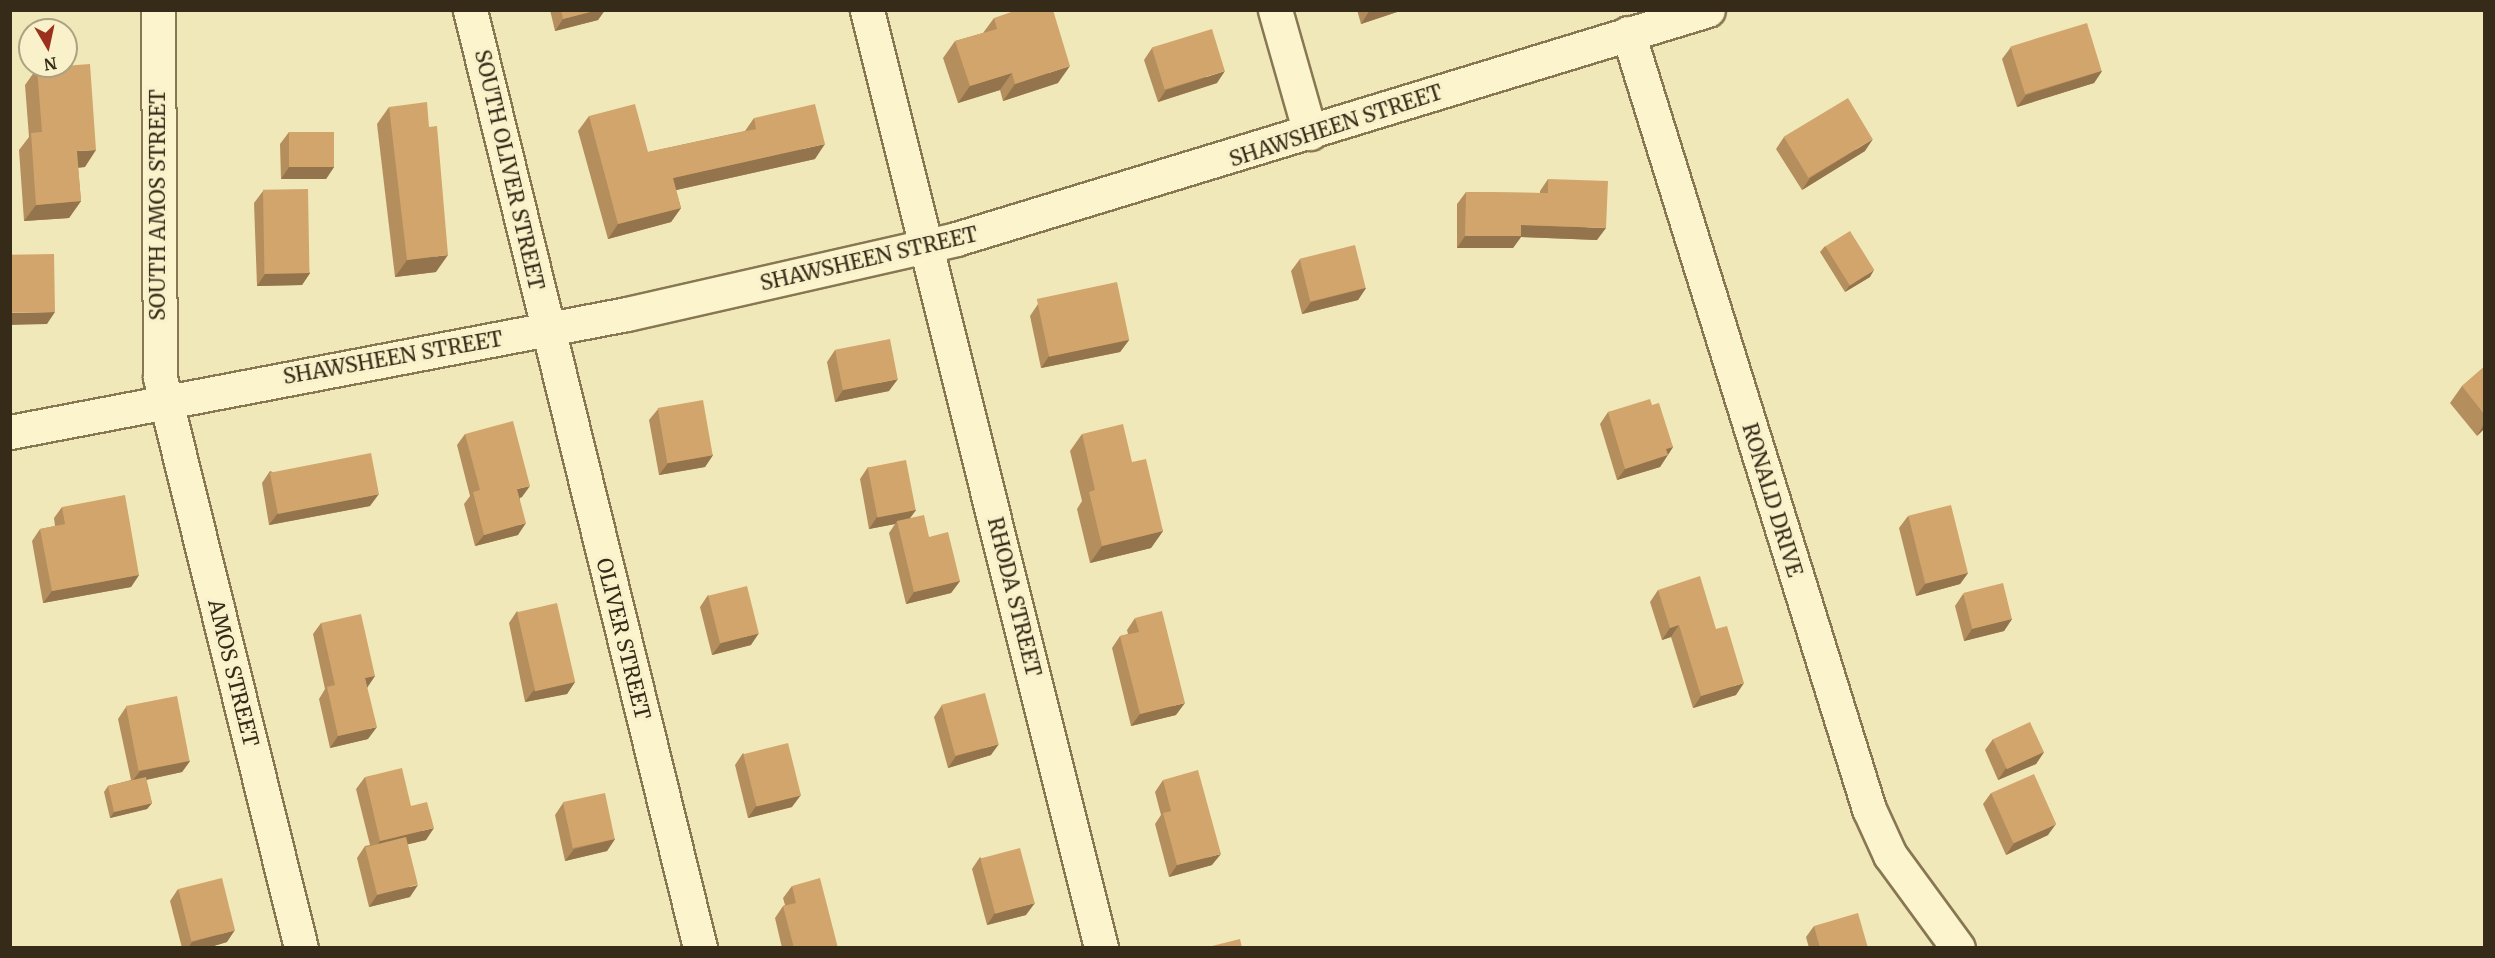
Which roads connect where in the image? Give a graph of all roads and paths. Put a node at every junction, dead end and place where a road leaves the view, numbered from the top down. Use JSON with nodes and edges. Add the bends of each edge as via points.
{"nodes":[{"id":1,"x":158,"y":10,"type":"edge"},
{"id":2,"x":470,"y":10,"type":"edge"},
{"id":3,"x":867,"y":10,"type":"edge"},
{"id":4,"x":1275,"y":10,"type":"edge"},
{"id":5,"x":1708,"y":10,"type":"edge"},
{"id":6,"x":1628,"y":33,"type":"junction"},
{"id":7,"x":1310,"y":133,"type":"junction"},
{"id":8,"x":926,"y":246,"type":"junction"},
{"id":9,"x":546,"y":330,"type":"junction"},
{"id":10,"x":164,"y":399,"type":"junction"},
{"id":11,"x":10,"y":432,"type":"edge"},
{"id":12,"x":301,"y":948,"type":"edge"},
{"id":13,"x":700,"y":948,"type":"edge"},
{"id":14,"x":1101,"y":948,"type":"edge"},
{"id":15,"x":1958,"y":948,"type":"edge"}],
"edges":[{"from":1,"to":10,"type":"street","name":"SOUTH AMOS STREET","via":[[158,338]]},
{"from":2,"to":9,"type":"street","name":"SOUTH OLIVER STREET"},
{"from":3,"to":8,"type":"street","name":"RHODA STREET"},
{"from":4,"to":7,"type":"street"},
{"from":5,"to":6,"type":"street","name":"SHAWSHEEN STREET"},
{"from":6,"to":7,"type":"street","name":"SHAWSHEEN STREET"},
{"from":6,"to":15,"type":"street","name":"RONALD DRIVE","via":[[1869,809],[1890,855]]},
{"from":7,"to":8,"type":"street","name":"SHAWSHEEN STREET","via":[[1073,208]]},
{"from":8,"to":9,"type":"street","name":"SHAWSHEEN STREET"},
{"from":8,"to":14,"type":"street","name":"RHODA STREET"},
{"from":9,"to":10,"type":"street","name":"SHAWSHEEN STREET"},
{"from":9,"to":13,"type":"street","name":"OLIVER STREET"},
{"from":10,"to":11,"type":"street","name":"SHAWSHEEN STREET"},
{"from":10,"to":12,"type":"street","name":"AMOS STREET"}]}
